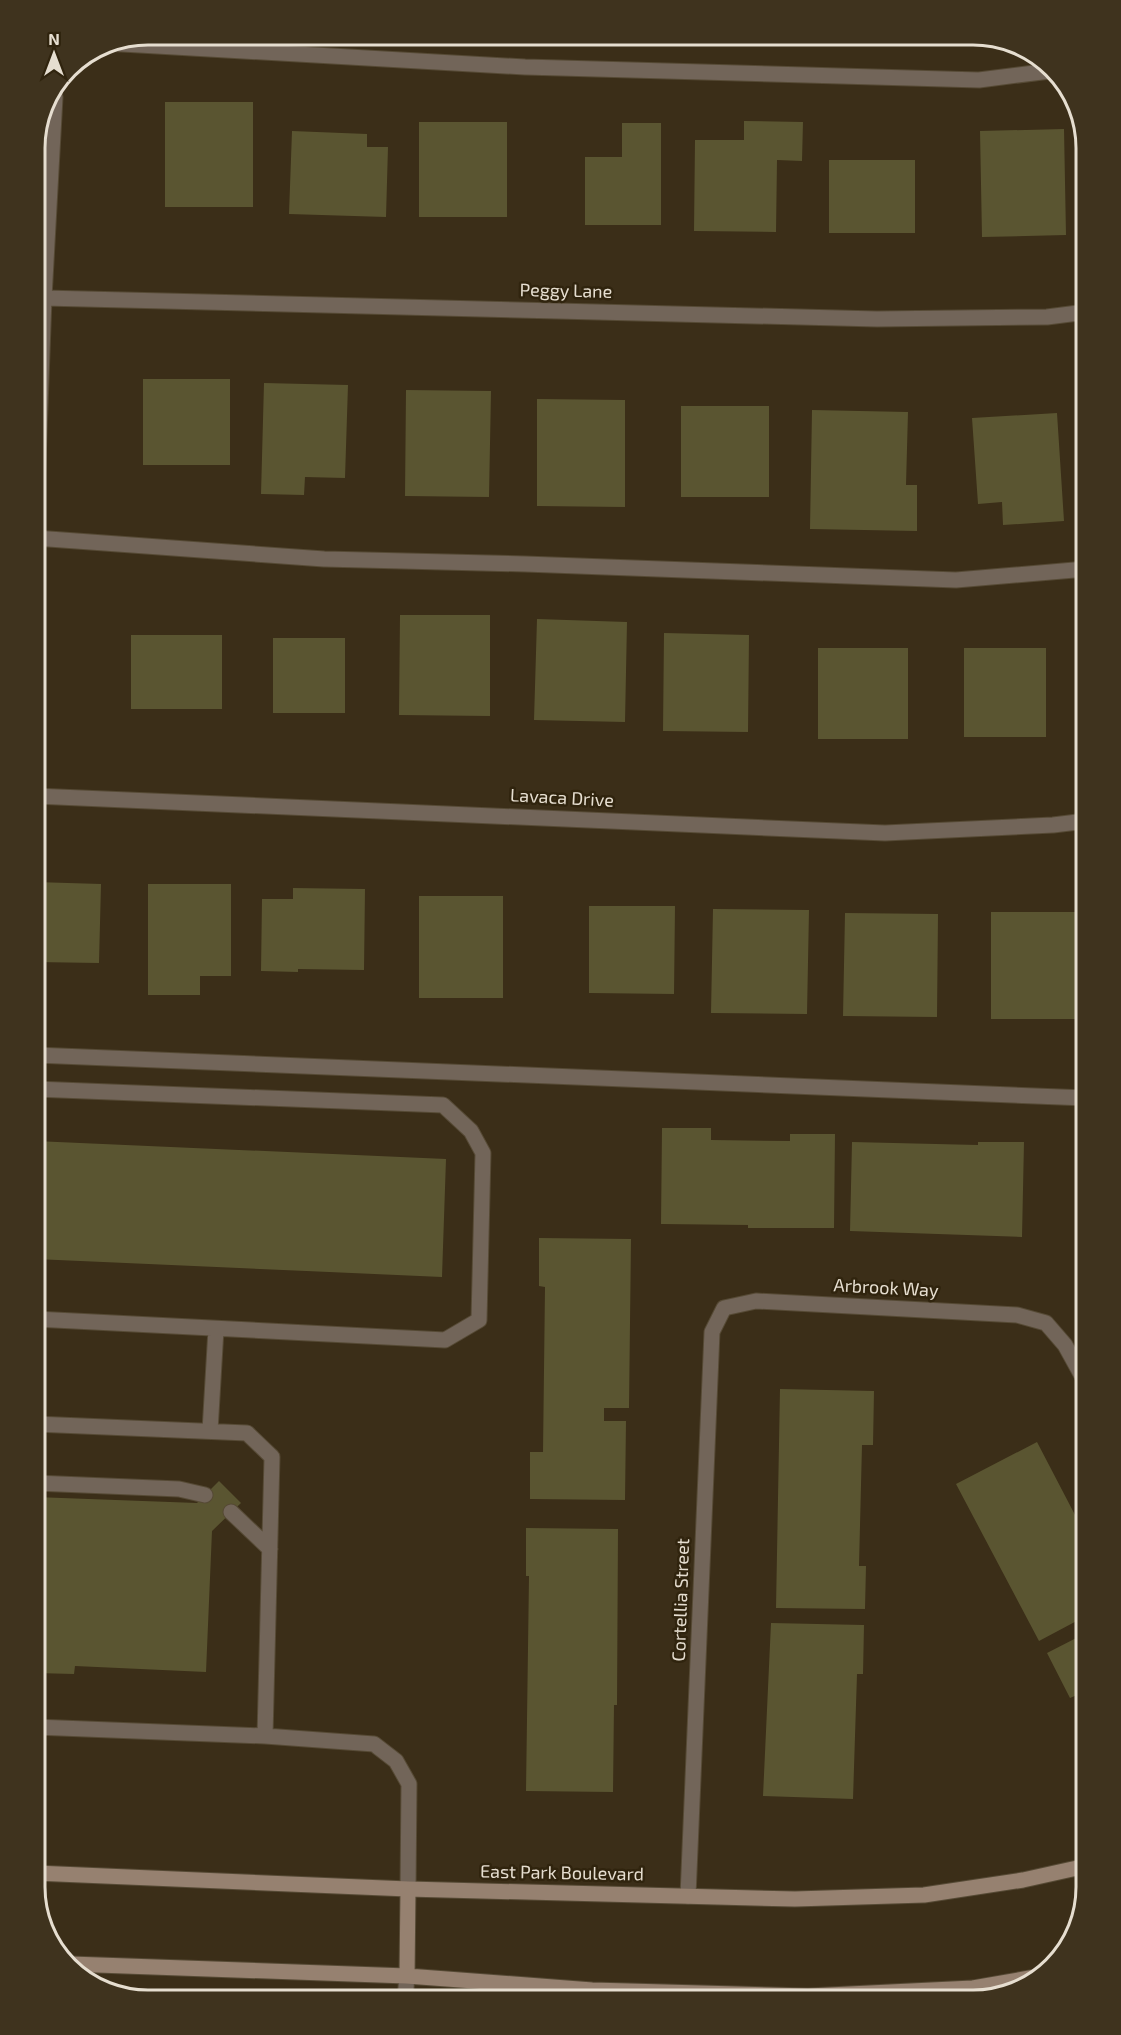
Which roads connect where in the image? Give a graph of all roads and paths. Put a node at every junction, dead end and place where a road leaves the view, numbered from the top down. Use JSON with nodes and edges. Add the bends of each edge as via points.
{"nodes":[{"id":1,"x":144,"y":45,"type":"edge"},
{"id":2,"x":1042,"y":72,"type":"edge"},
{"id":3,"x":54,"y":107,"type":"edge"},
{"id":4,"x":45,"y":280,"type":"edge"},
{"id":5,"x":45,"y":298,"type":"edge"},
{"id":6,"x":1076,"y":313,"type":"edge"},
{"id":7,"x":45,"y":539,"type":"edge"},
{"id":8,"x":1076,"y":570,"type":"edge"},
{"id":9,"x":45,"y":796,"type":"edge"},
{"id":10,"x":1076,"y":822,"type":"edge"},
{"id":11,"x":45,"y":1055,"type":"edge"},
{"id":12,"x":45,"y":1089,"type":"edge"},
{"id":13,"x":1076,"y":1098,"type":"edge"},
{"id":14,"x":724,"y":1308,"type":"joint"},
{"id":15,"x":45,"y":1320,"type":"edge"},
{"id":16,"x":216,"y":1329,"type":"junction"},
{"id":17,"x":1076,"y":1365,"type":"edge"},
{"id":18,"x":45,"y":1424,"type":"edge"},
{"id":19,"x":210,"y":1431,"type":"junction"},
{"id":20,"x":45,"y":1483,"type":"edge"},
{"id":21,"x":205,"y":1495,"type":"dead end"},
{"id":22,"x":231,"y":1512,"type":"dead end"},
{"id":23,"x":270,"y":1549,"type":"junction"},
{"id":24,"x":45,"y":1727,"type":"edge"},
{"id":25,"x":265,"y":1736,"type":"junction"},
{"id":26,"x":1076,"y":1868,"type":"edge"},
{"id":27,"x":45,"y":1873,"type":"edge"},
{"id":28,"x":408,"y":1889,"type":"junction"},
{"id":29,"x":688,"y":1896,"type":"junction"},
{"id":30,"x":80,"y":1964,"type":"edge"},
{"id":31,"x":407,"y":1976,"type":"junction"},
{"id":32,"x":1015,"y":1981,"type":"edge"},
{"id":33,"x":406,"y":1990,"type":"edge"},
{"id":34,"x":592,"y":1990,"type":"edge"},
{"id":35,"x":942,"y":1990,"type":"edge"}],
"edges":[{"from":1,"to":2,"type":"street","via":[[525,68],[979,81]]},
{"from":3,"to":4,"type":"street"},
{"from":5,"to":6,"type":"street","name":"Peggy Lane","via":[[877,319]]},
{"from":7,"to":8,"type":"street","via":[[324,559],[957,580]]},
{"from":9,"to":10,"type":"street","name":"Lavaca Drive","via":[[885,832]]},
{"from":11,"to":13,"type":"street"},
{"from":12,"to":16,"type":"street","via":[[443,1105],[471,1131],[483,1153],[479,1320],[445,1340]]},
{"from":14,"to":17,"type":"street","name":"Arbrook Way","via":[[756,1301],[1017,1315],[1046,1323]]},
{"from":14,"to":29,"type":"street","name":"Cortellia Street","via":[[712,1332]]},
{"from":15,"to":16,"type":"street"},
{"from":16,"to":19,"type":"street"},
{"from":18,"to":19,"type":"street"},
{"from":19,"to":23,"type":"street","via":[[248,1432],[272,1457]]},
{"from":20,"to":21,"type":"street","via":[[179,1489]]},
{"from":22,"to":23,"type":"street"},
{"from":23,"to":25,"type":"street"},
{"from":24,"to":25,"type":"street"},
{"from":25,"to":28,"type":"street","via":[[374,1744],[396,1761],[409,1784]]},
{"from":26,"to":29,"type":"main road","name":"East Park Boulevard","via":[[924,1895],[795,1899]]},
{"from":27,"to":28,"type":"main road","name":"East Park Boulevard"},
{"from":28,"to":29,"type":"main road","name":"East Park Boulevard"},
{"from":28,"to":31,"type":"main road"},
{"from":30,"to":31,"type":"main road"},
{"from":31,"to":33,"type":"street"},
{"from":31,"to":34,"type":"main road"},
{"from":32,"to":35,"type":"main road"}]}
